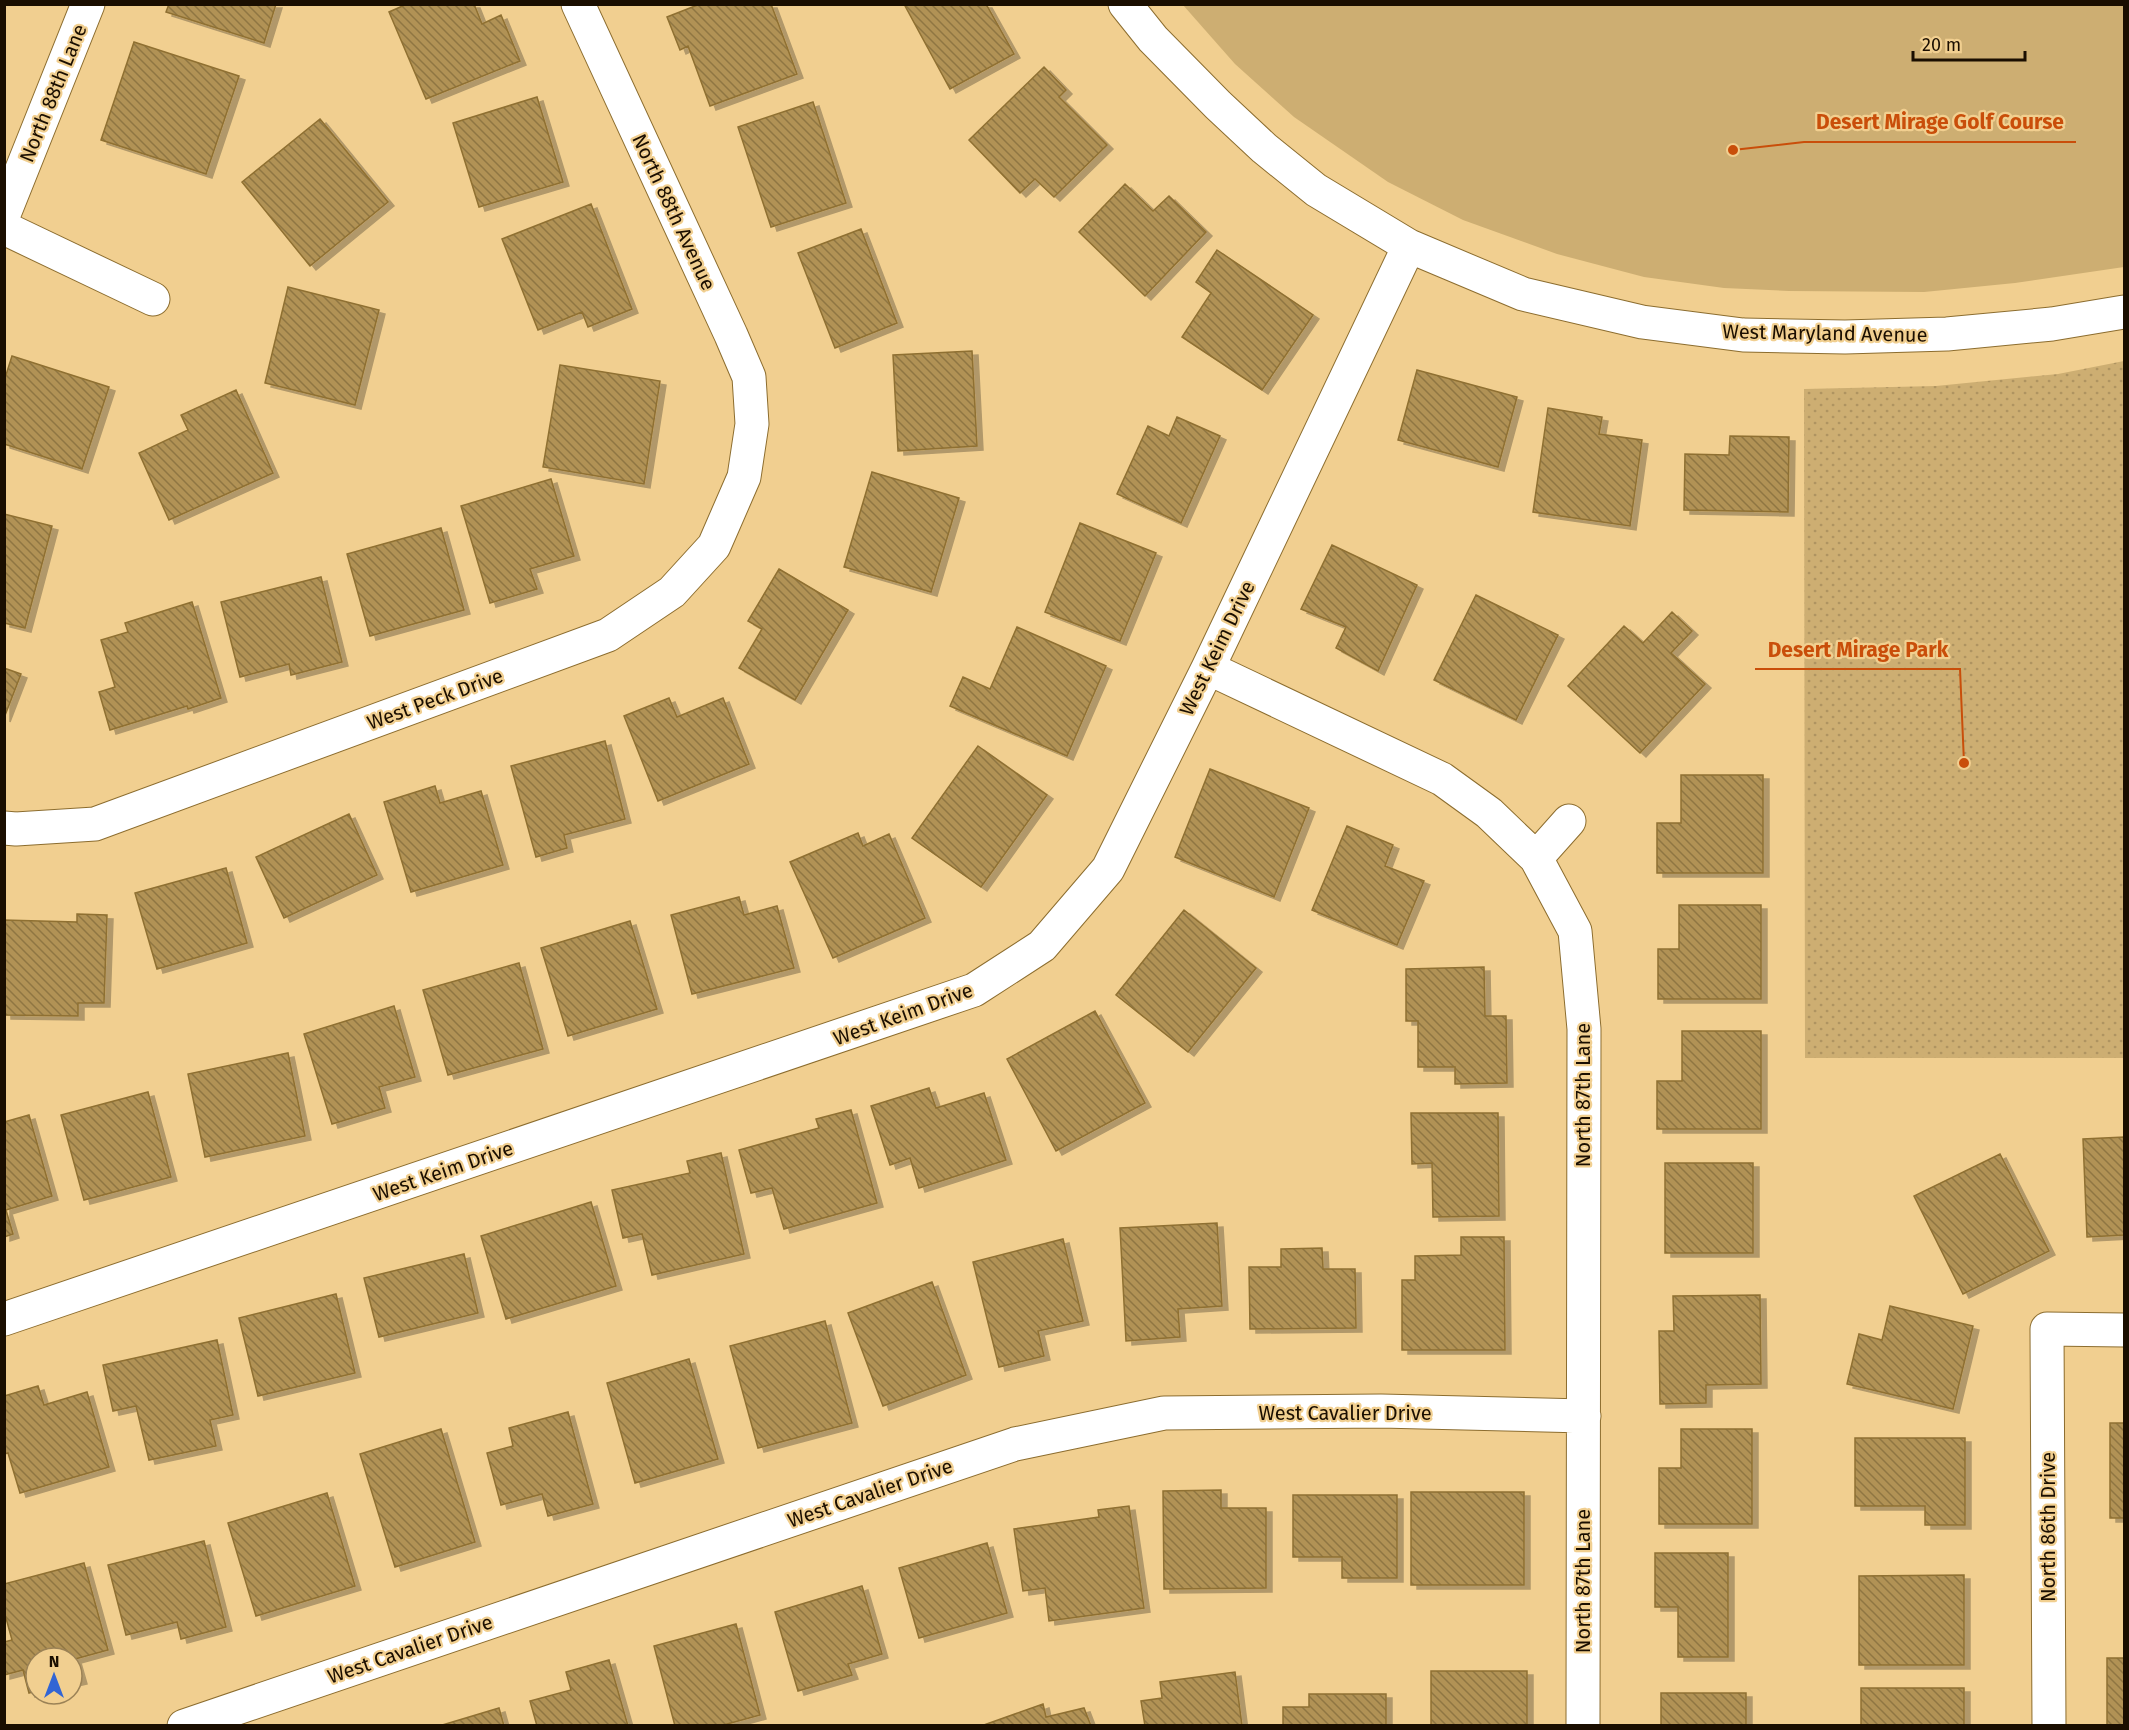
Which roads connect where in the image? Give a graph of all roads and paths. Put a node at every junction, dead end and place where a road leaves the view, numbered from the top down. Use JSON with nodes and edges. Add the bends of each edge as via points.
{"nodes":[{"id":1,"x":88,"y":4,"type":"edge"},
{"id":2,"x":578,"y":4,"type":"edge"},
{"id":3,"x":1125,"y":4,"type":"edge"},
{"id":4,"x":4,"y":214,"type":"edge"},
{"id":5,"x":4,"y":228,"type":"edge"},
{"id":6,"x":1409,"y":246,"type":"junction"},
{"id":7,"x":153,"y":299,"type":"dead end"},
{"id":8,"x":2124,"y":312,"type":"edge"},
{"id":9,"x":752,"y":424,"type":"joint"},
{"id":10,"x":1208,"y":668,"type":"junction"},
{"id":11,"x":1569,"y":821,"type":"dead end"},
{"id":12,"x":4,"y":828,"type":"edge"},
{"id":13,"x":1536,"y":858,"type":"junction"},
{"id":14,"x":4,"y":1319,"type":"edge"},
{"id":15,"x":2124,"y":1330,"type":"edge"},
{"id":16,"x":1584,"y":1416,"type":"junction"},
{"id":17,"x":184,"y":1725,"type":"edge"},
{"id":18,"x":1583,"y":1725,"type":"edge"},
{"id":19,"x":2049,"y":1725,"type":"edge"}],
"edges":[{"from":1,"to":4,"type":"street","name":"North 88th Lane"},
{"from":2,"to":9,"type":"street","name":"North 88th Avenue","via":[[736,345],[749,377]]},
{"from":3,"to":6,"type":"street","name":"West Maryland Avenue","via":[[1153,39],[1264,148],[1316,190]]},
{"from":5,"to":7,"type":"street"},
{"from":6,"to":8,"type":"street","name":"West Maryland Avenue","via":[[1523,294],[1642,322],[1743,335],[1947,334],[2052,324]]},
{"from":6,"to":10,"type":"street","name":"West Keim Drive"},
{"from":9,"to":12,"type":"street","name":"West Peck Drive","via":[[744,477],[714,546],[672,592],[608,635],[95,824]]},
{"from":10,"to":13,"type":"street","name":"North 87th Lane","via":[[1442,779],[1489,813]]},
{"from":10,"to":14,"type":"street","name":"West Keim Drive","via":[[1108,869],[1042,946],[974,990]]},
{"from":11,"to":13,"type":"street"},
{"from":13,"to":16,"type":"street","name":"North 87th Lane","via":[[1575,931],[1584,1029]]},
{"from":15,"to":19,"type":"street","name":"North 86th Drive","via":[[2047,1329]]},
{"from":16,"to":17,"type":"street","name":"West Cavalier Drive","via":[[1381,1411],[1164,1413],[1015,1444]]},
{"from":16,"to":18,"type":"street","name":"North 87th Lane"}]}
